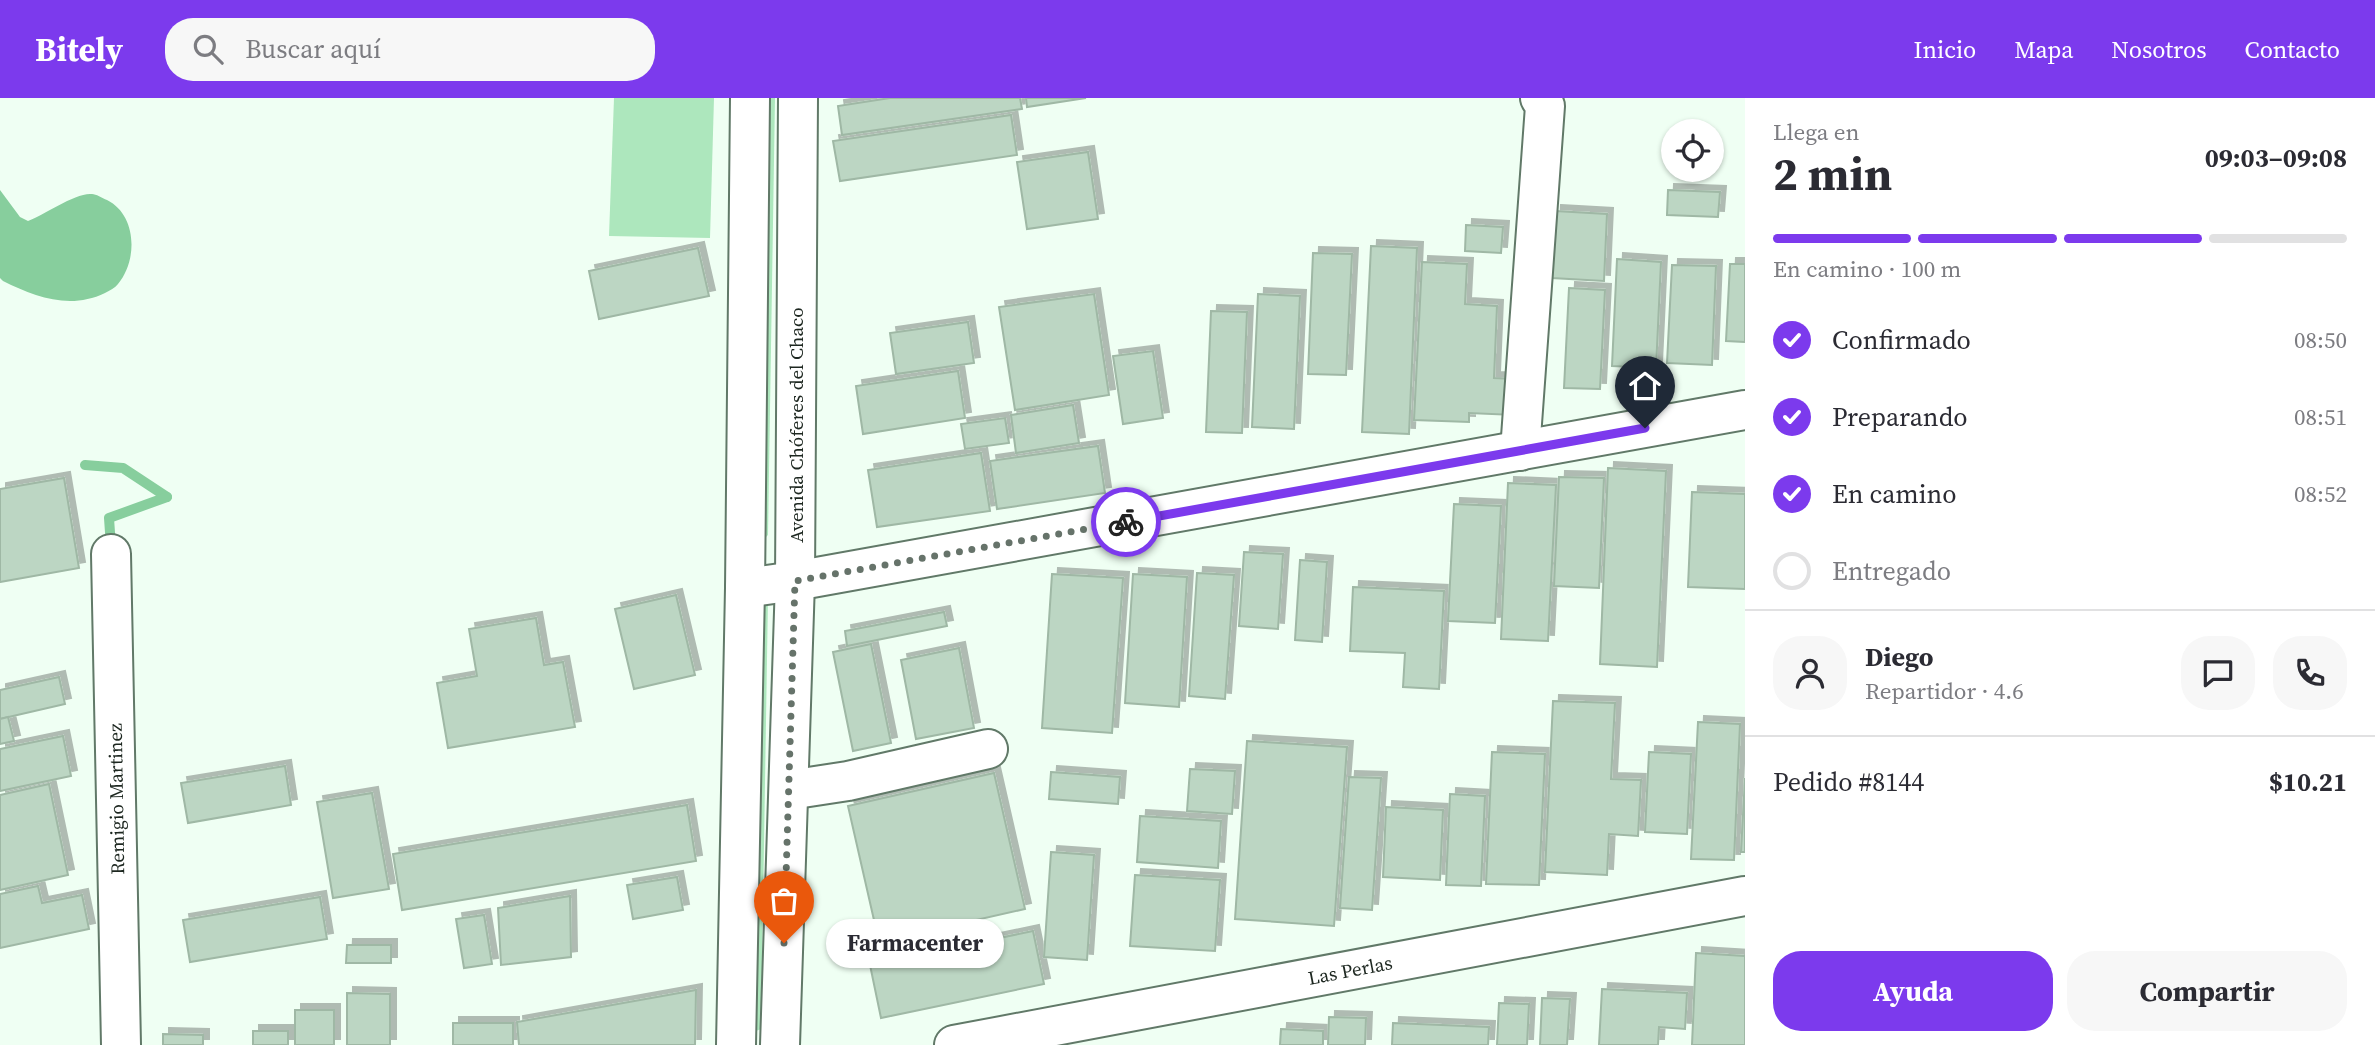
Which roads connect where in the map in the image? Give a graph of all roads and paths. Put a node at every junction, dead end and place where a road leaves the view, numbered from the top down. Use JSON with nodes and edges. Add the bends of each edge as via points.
{"nodes":[{"id":1,"x":750,"y":98,"type":"edge"},
{"id":2,"x":797,"y":98,"type":"edge"},
{"id":3,"x":1540,"y":98,"type":"edge"},
{"id":4,"x":1745,"y":410,"type":"edge"},
{"id":5,"x":1520,"y":451,"type":"junction"},
{"id":6,"x":111,"y":554,"type":"dead end"},
{"id":7,"x":795,"y":581,"type":"junction"},
{"id":8,"x":745,"y":588,"type":"junction"},
{"id":9,"x":988,"y":749,"type":"dead end"},
{"id":10,"x":789,"y":790,"type":"junction"},
{"id":11,"x":1745,"y":896,"type":"edge"},
{"id":12,"x":121,"y":1045,"type":"edge"},
{"id":13,"x":736,"y":1045,"type":"edge"},
{"id":14,"x":780,"y":1045,"type":"edge"},
{"id":15,"x":954,"y":1045,"type":"edge"}],
"edges":[{"from":1,"to":8,"type":"street"},
{"from":2,"to":7,"type":"street","name":"Avenida Chóferes del Chaco"},
{"from":3,"to":5,"type":"street","via":[[1545,106]]},
{"from":4,"to":5,"type":"street"},
{"from":5,"to":7,"type":"street"},
{"from":6,"to":12,"type":"street","name":"Remigio Martinez"},
{"from":7,"to":8,"type":"street"},
{"from":7,"to":10,"type":"street","name":"Avenida Chóferes del Chaco"},
{"from":8,"to":13,"type":"street"},
{"from":9,"to":10,"type":"street"},
{"from":10,"to":14,"type":"street","name":"Avenida Chóferes del Chaco"},
{"from":11,"to":15,"type":"street","name":"Las Perlas"}]}
